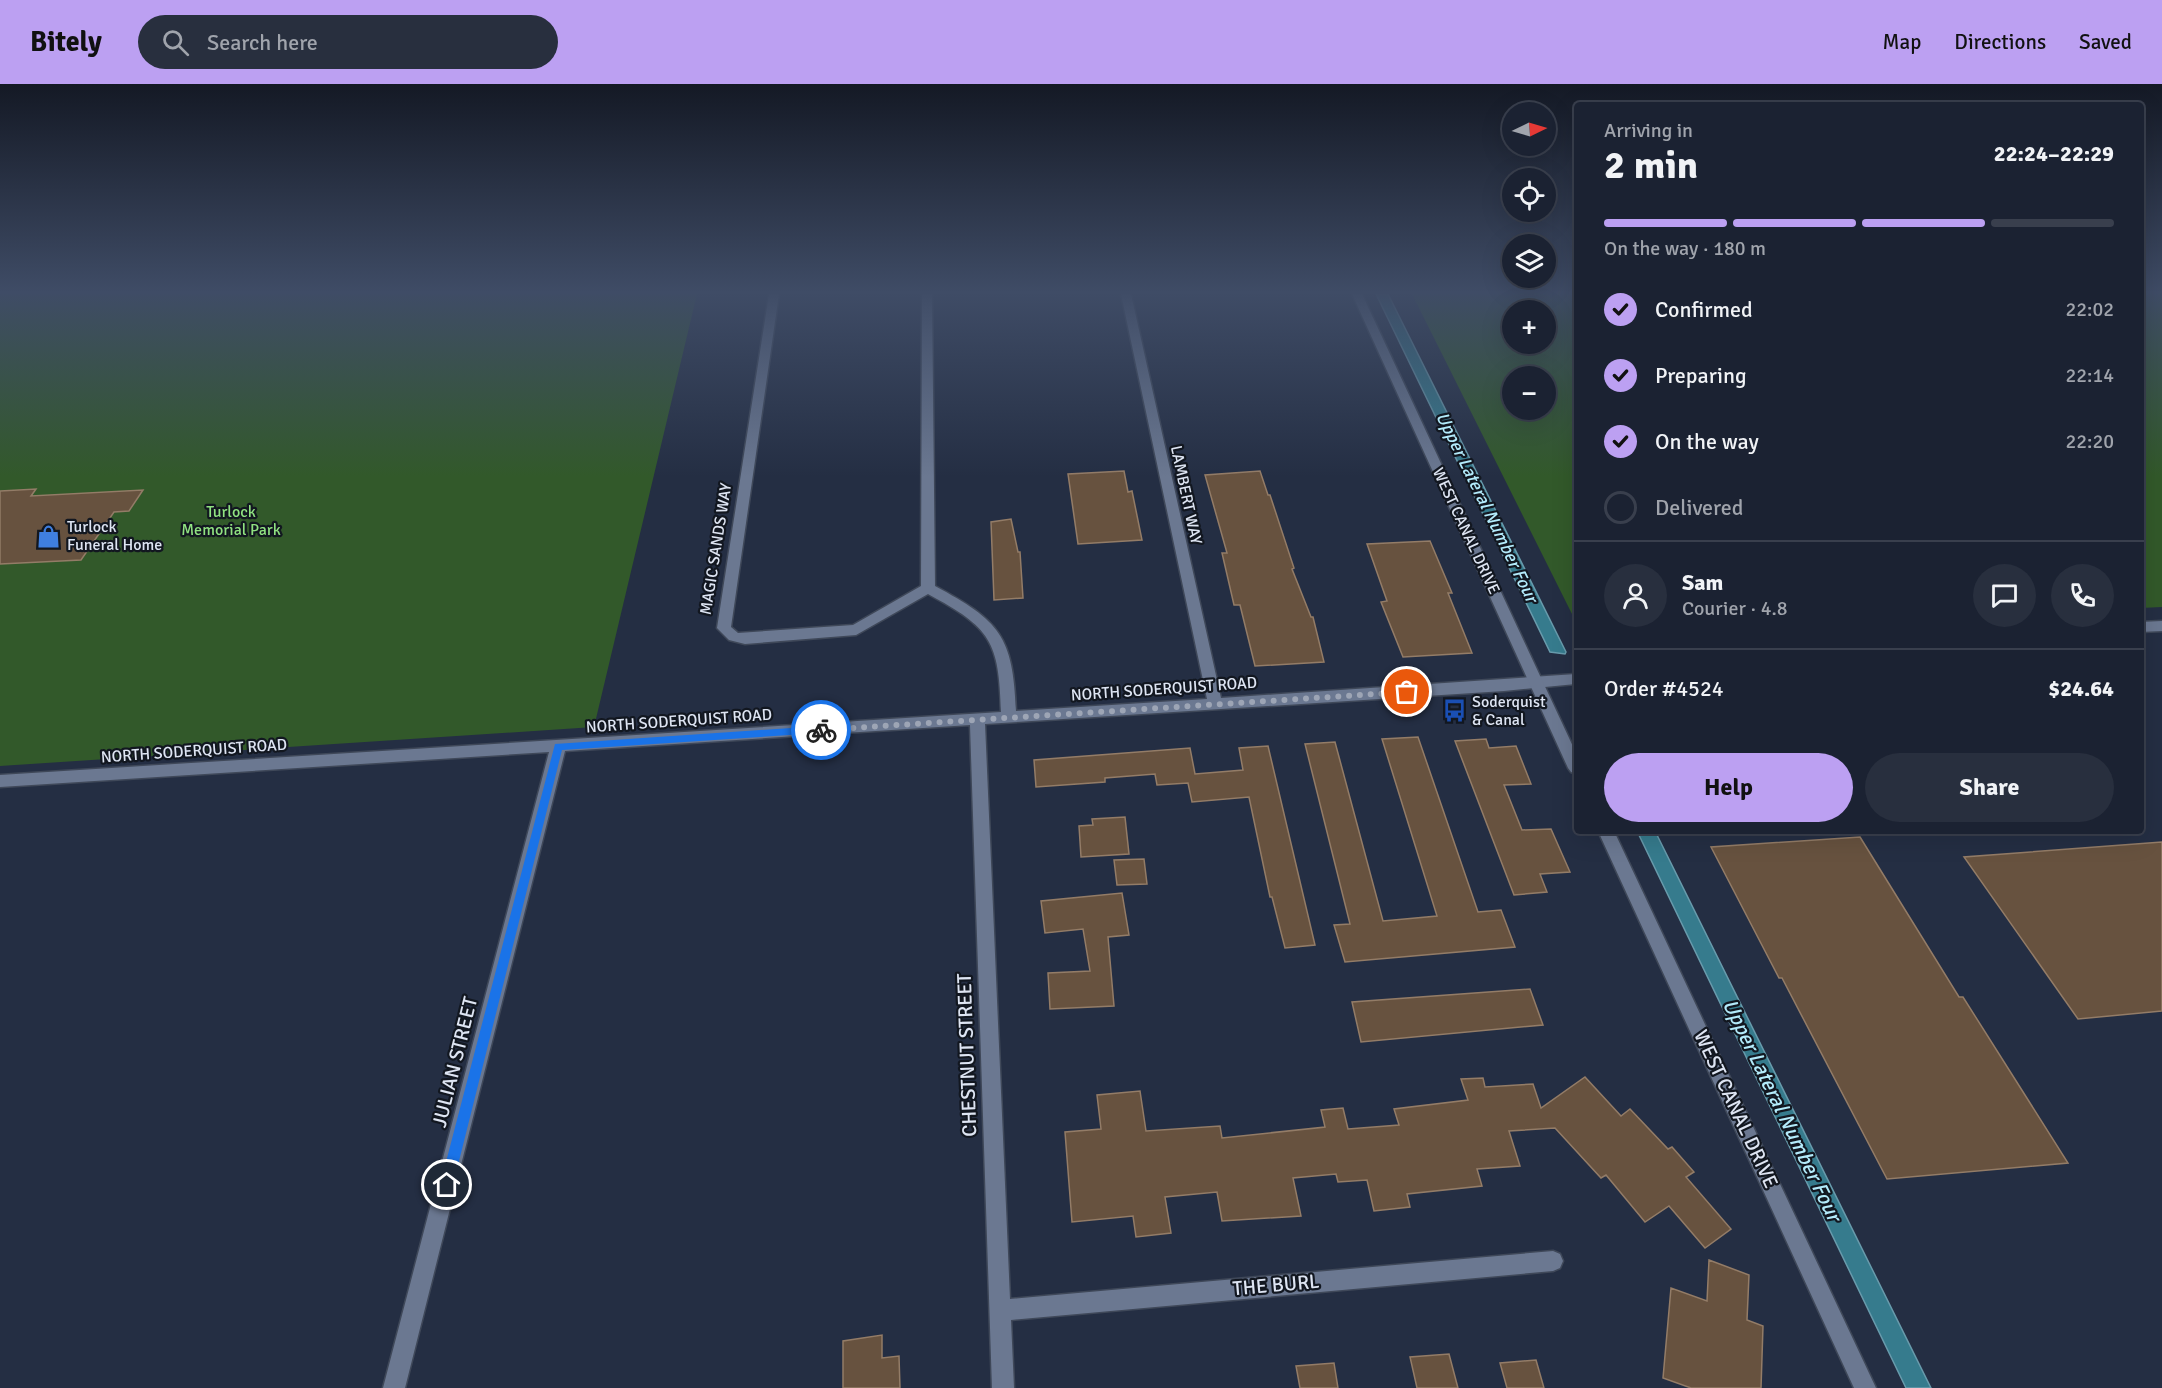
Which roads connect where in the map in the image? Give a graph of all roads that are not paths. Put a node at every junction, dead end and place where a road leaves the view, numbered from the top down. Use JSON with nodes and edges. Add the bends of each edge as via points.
{"nodes":[{"id":1,"x":765,"y":355,"type":"edge"},
{"id":2,"x":927,"y":355,"type":"edge"},
{"id":3,"x":1139,"y":355,"type":"edge"},
{"id":4,"x":1385,"y":355,"type":"edge"},
{"id":5,"x":928,"y":588,"type":"junction"},
{"id":6,"x":2162,"y":626,"type":"edge"},
{"id":7,"x":2144,"y":627,"type":"edge"},
{"id":8,"x":1574,"y":679,"type":"edge"},
{"id":9,"x":1537,"y":684,"type":"junction"},
{"id":10,"x":1215,"y":703,"type":"junction"},
{"id":11,"x":1009,"y":717,"type":"junction"},
{"id":12,"x":977,"y":719,"type":"junction"},
{"id":13,"x":558,"y":747,"type":"junction"},
{"id":14,"x":1574,"y":764,"type":"edge"},
{"id":15,"x":0,"y":781,"type":"edge"},
{"id":16,"x":1607,"y":834,"type":"edge"},
{"id":17,"x":1553,"y":1261,"type":"dead end"},
{"id":18,"x":1000,"y":1310,"type":"junction"},
{"id":19,"x":394,"y":1388,"type":"edge"},
{"id":20,"x":1003,"y":1388,"type":"edge"},
{"id":21,"x":1865,"y":1388,"type":"edge"}],
"edges":[{"from":1,"to":5,"type":"street","name":"MAGIC SANDS WAY","via":[[724,628],[734,637],[745,639],[847,632],[864,627]]},
{"from":2,"to":5,"type":"street"},
{"from":3,"to":10,"type":"street","name":"LAMBERT WAY"},
{"from":4,"to":9,"type":"street","name":"WEST CANAL DRIVE"},
{"from":5,"to":11,"type":"street","via":[[976,617],[998,641],[1006,665]]},
{"from":6,"to":7,"type":"street"},
{"from":8,"to":9,"type":"street","name":"NORTH SODERQUIST ROAD"},
{"from":9,"to":10,"type":"street","name":"NORTH SODERQUIST ROAD"},
{"from":9,"to":14,"type":"street","name":"WEST CANAL DRIVE"},
{"from":10,"to":11,"type":"street","name":"NORTH SODERQUIST ROAD"},
{"from":11,"to":12,"type":"street","name":"NORTH SODERQUIST ROAD"},
{"from":12,"to":13,"type":"street","name":"NORTH SODERQUIST ROAD"},
{"from":12,"to":18,"type":"street","name":"CHESTNUT STREET"},
{"from":13,"to":15,"type":"street","name":"NORTH SODERQUIST ROAD"},
{"from":13,"to":19,"type":"street","name":"JULIAN STREET"},
{"from":16,"to":21,"type":"street","name":"WEST CANAL DRIVE"},
{"from":17,"to":18,"type":"street","name":"THE BURL"},
{"from":18,"to":20,"type":"street","name":"CHESTNUT STREET"}]}
